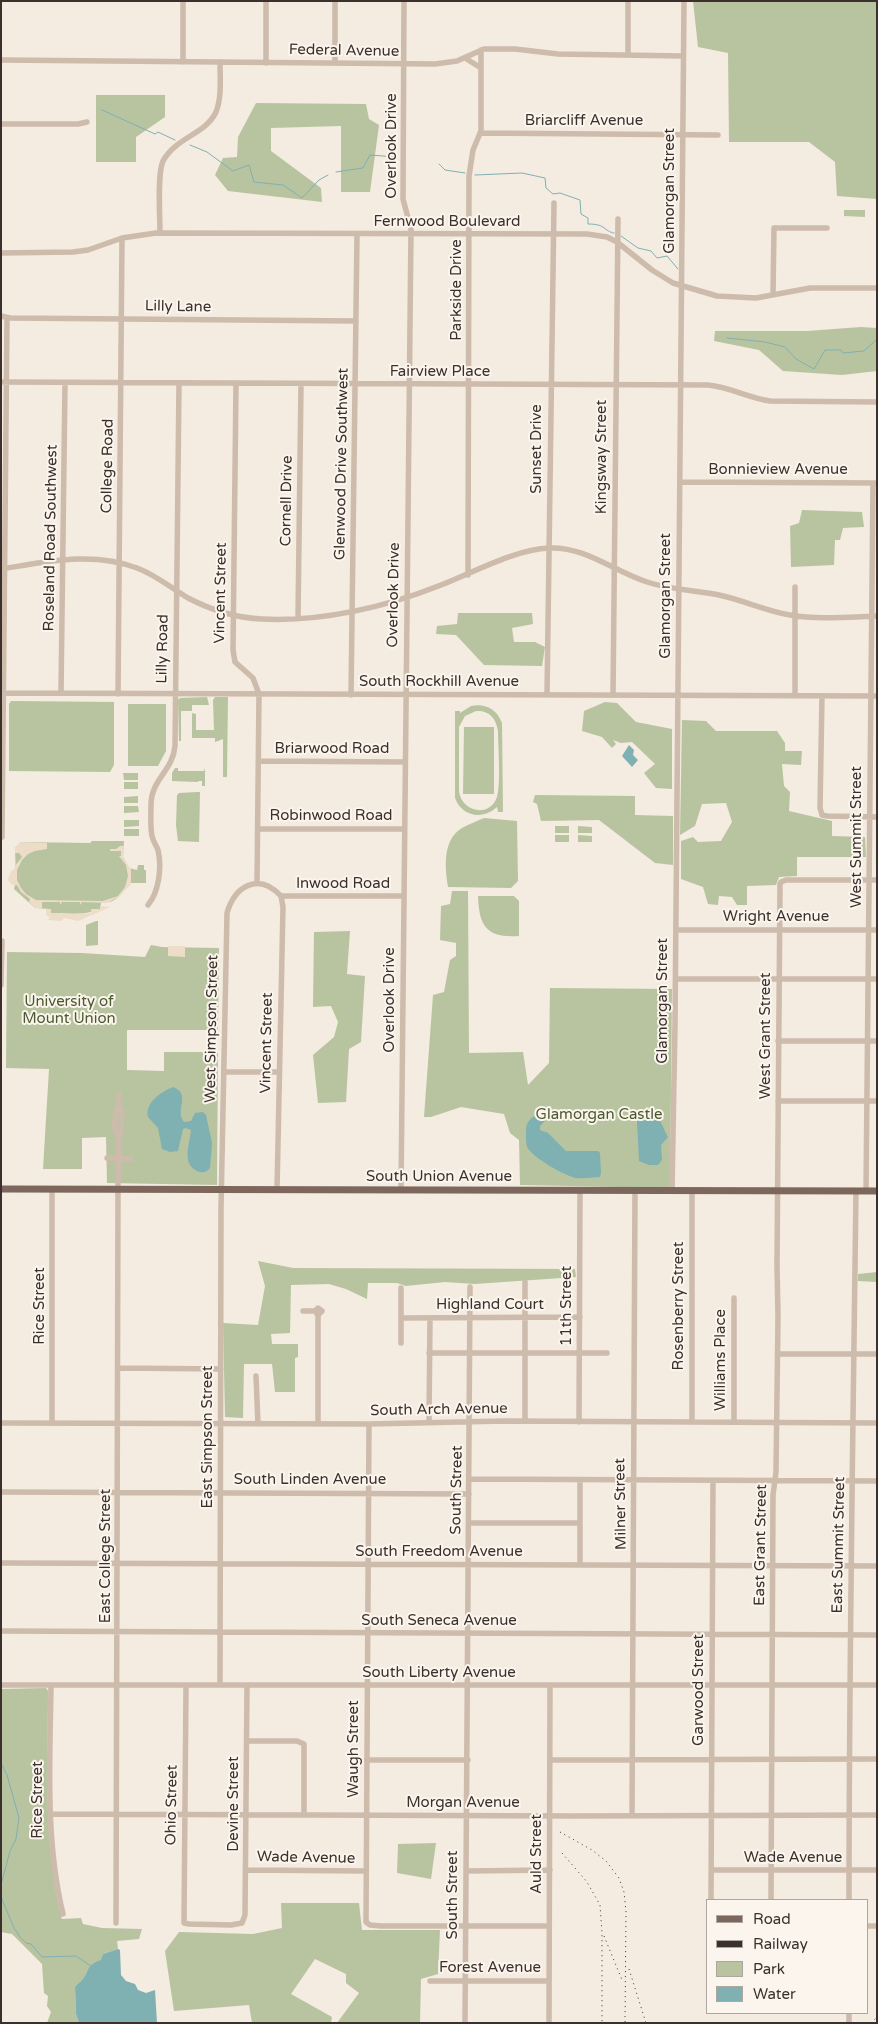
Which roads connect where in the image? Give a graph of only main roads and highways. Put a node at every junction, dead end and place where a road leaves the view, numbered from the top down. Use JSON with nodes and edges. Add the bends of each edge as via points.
{"nodes":[{"id":1,"x":1,"y":1189,"type":"edge"},
{"id":2,"x":877,"y":1191,"type":"edge"}],
"edges":[{"from":1,"to":2,"type":"main road","name":"South Union Avenue"}]}
